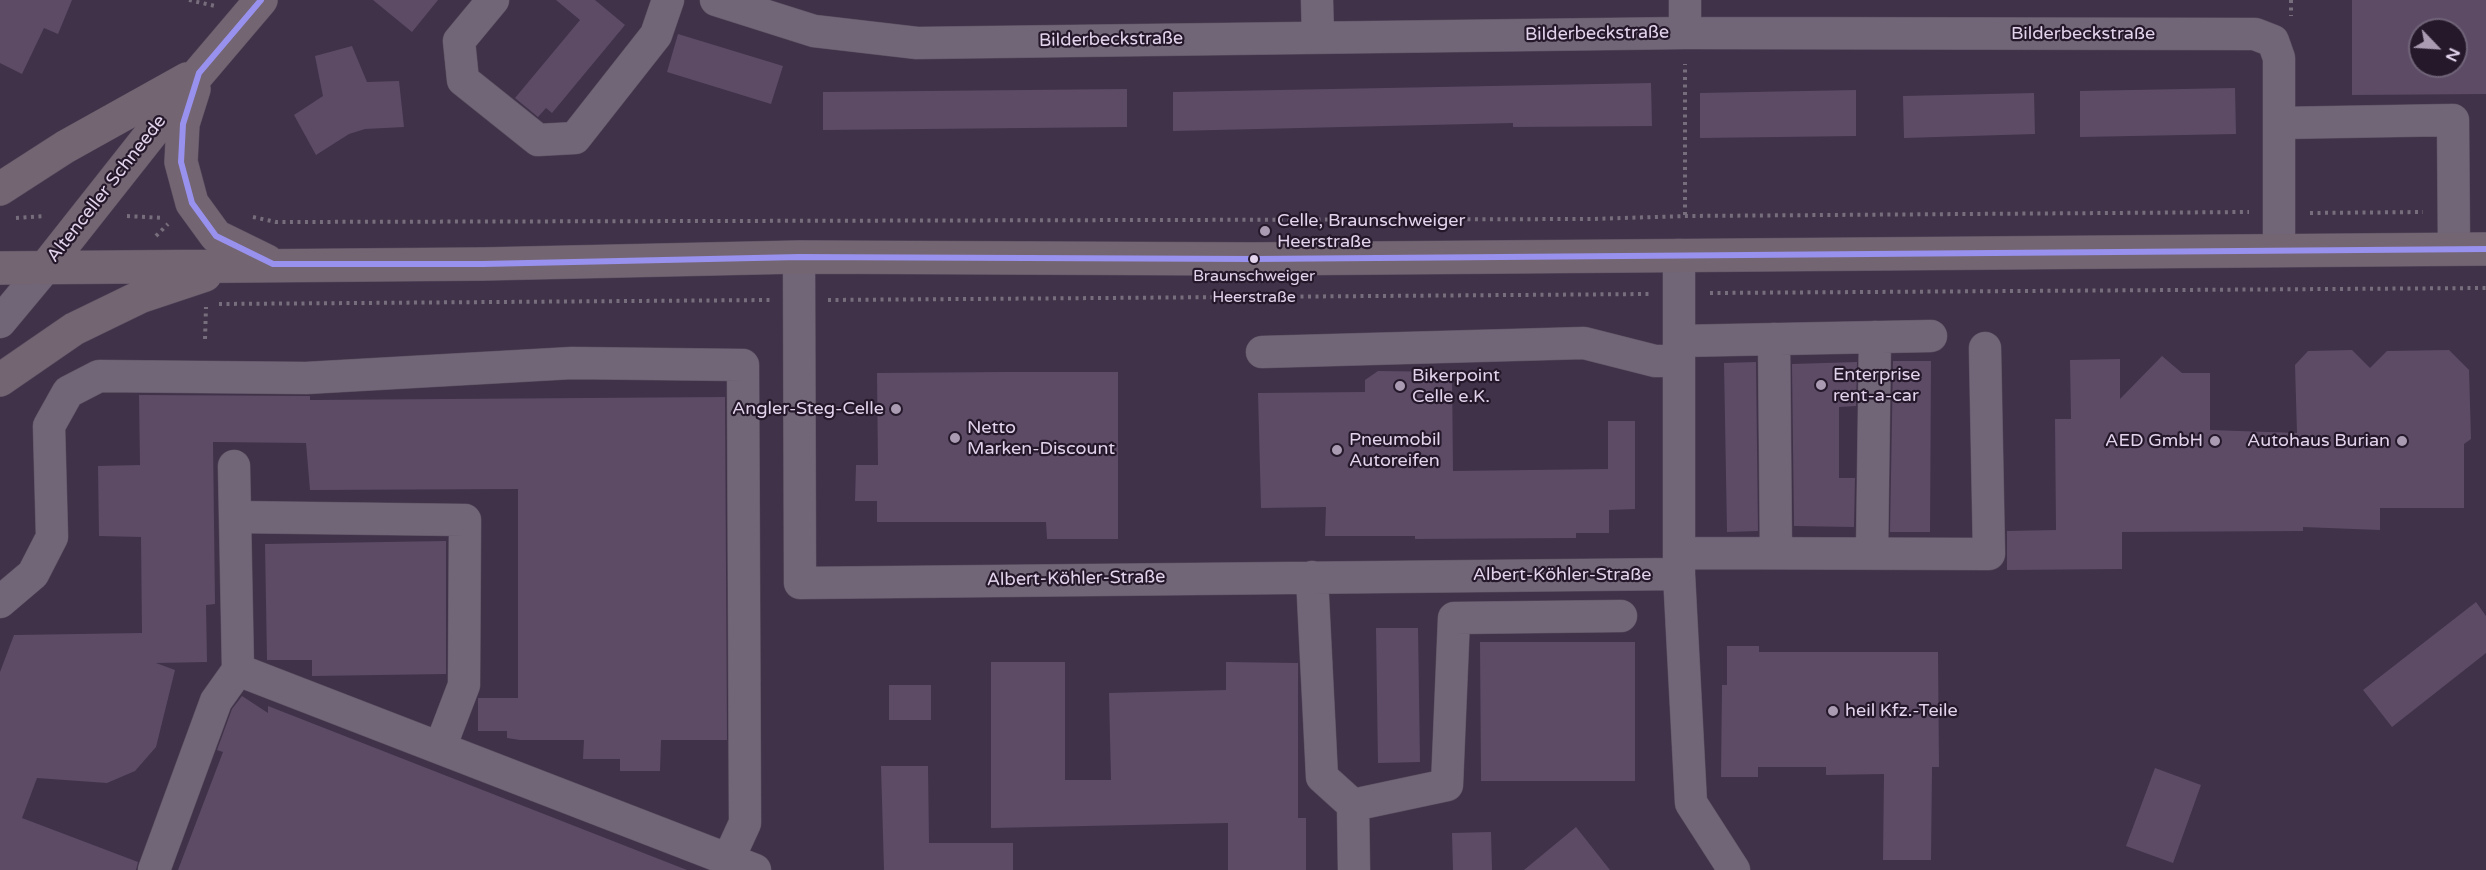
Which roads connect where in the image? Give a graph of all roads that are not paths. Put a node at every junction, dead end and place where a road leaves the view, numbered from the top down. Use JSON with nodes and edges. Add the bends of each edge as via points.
{"nodes":[{"id":1,"x":261,"y":0,"type":"edge"},
{"id":2,"x":493,"y":0,"type":"edge"},
{"id":3,"x":668,"y":0,"type":"edge"},
{"id":4,"x":716,"y":0,"type":"edge"},
{"id":5,"x":1317,"y":0,"type":"edge"},
{"id":6,"x":1685,"y":0,"type":"edge"},
{"id":7,"x":1685,"y":33,"type":"junction"},
{"id":8,"x":1318,"y":37,"type":"junction"},
{"id":9,"x":200,"y":73,"type":"junction"},
{"id":10,"x":2279,"y":123,"type":"junction"},
{"id":11,"x":0,"y":189,"type":"edge"},
{"id":12,"x":2470,"y":248,"type":"edge"},
{"id":13,"x":2279,"y":249,"type":"junction"},
{"id":14,"x":1679,"y":255,"type":"junction"},
{"id":15,"x":800,"y":257,"type":"junction"},
{"id":16,"x":273,"y":264,"type":"junction"},
{"id":17,"x":0,"y":268,"type":"edge"},
{"id":18,"x":45,"y":268,"type":"junction"},
{"id":19,"x":0,"y":322,"type":"edge"},
{"id":20,"x":1931,"y":336,"type":"dead end"},
{"id":21,"x":1875,"y":337,"type":"junction"},
{"id":22,"x":1774,"y":339,"type":"junction"},
{"id":23,"x":1985,"y":348,"type":"dead end"},
{"id":24,"x":1679,"y":351,"type":"junction"},
{"id":25,"x":1262,"y":352,"type":"dead end"},
{"id":26,"x":0,"y":380,"type":"edge"},
{"id":27,"x":234,"y":466,"type":"dead end"},
{"id":28,"x":235,"y":517,"type":"junction"},
{"id":29,"x":1776,"y":553,"type":"junction"},
{"id":30,"x":1872,"y":553,"type":"junction"},
{"id":31,"x":1679,"y":563,"type":"junction"},
{"id":32,"x":1312,"y":577,"type":"junction"},
{"id":33,"x":0,"y":602,"type":"edge"},
{"id":34,"x":1621,"y":616,"type":"dead end"},
{"id":35,"x":238,"y":670,"type":"junction"},
{"id":36,"x":440,"y":748,"type":"junction"},
{"id":37,"x":1353,"y":805,"type":"junction"},
{"id":38,"x":742,"y":865,"type":"edge"},
{"id":39,"x":154,"y":870,"type":"edge"},
{"id":40,"x":1354,"y":870,"type":"edge"},
{"id":41,"x":1734,"y":870,"type":"edge"}],
"edges":[{"from":1,"to":9,"type":"main road","name":"Altenceller Schneede"},
{"from":2,"to":3,"type":"street","via":[[459,41],[463,80],[538,140],[575,138],[656,35]]},
{"from":4,"to":8,"type":"street","name":"Bilderbeckstraße","via":[[814,31],[917,43]]},
{"from":5,"to":8,"type":"street"},
{"from":6,"to":7,"type":"street"},
{"from":7,"to":8,"type":"street","name":"Bilderbeckstraße"},
{"from":7,"to":10,"type":"street","name":"Bilderbeckstraße","via":[[2254,34],[2273,41],[2279,58]]},
{"from":9,"to":11,"type":"main road","via":[[65,147]]},
{"from":9,"to":16,"type":"main road","via":[[183,124],[181,153],[192,202],[216,236]]},
{"from":9,"to":18,"type":"main road","name":"Altenceller Schneede"},
{"from":10,"to":12,"type":"street","via":[[2453,120],[2454,212]]},
{"from":10,"to":13,"type":"street","name":"Bilderbeckstraße"},
{"from":12,"to":13,"type":"main road"},
{"from":13,"to":14,"type":"main road"},
{"from":14,"to":15,"type":"main road","via":[[1254,259]]},
{"from":14,"to":24,"type":"street"},
{"from":15,"to":16,"type":"main road"},
{"from":15,"to":32,"type":"street","name":"Albert-Köhler-Straße","via":[[800,583]]},
{"from":16,"to":18,"type":"main road"},
{"from":16,"to":26,"type":"main road","via":[[196,277],[142,296],[74,329]]},
{"from":17,"to":18,"type":"main road"},
{"from":18,"to":19,"type":"street"},
{"from":20,"to":21,"type":"street"},
{"from":21,"to":22,"type":"street"},
{"from":21,"to":30,"type":"street"},
{"from":22,"to":24,"type":"street"},
{"from":22,"to":29,"type":"street"},
{"from":23,"to":30,"type":"street","name":"Albert-Köhler-Straße","via":[[1989,554]]},
{"from":24,"to":25,"type":"street","via":[[1655,362],[1584,343]]},
{"from":24,"to":31,"type":"street"},
{"from":27,"to":28,"type":"street"},
{"from":28,"to":35,"type":"street"},
{"from":28,"to":36,"type":"street","via":[[465,520],[464,685]]},
{"from":29,"to":30,"type":"street","name":"Albert-Köhler-Straße"},
{"from":29,"to":31,"type":"street","name":"Albert-Köhler-Straße"},
{"from":31,"to":32,"type":"street","name":"Albert-Köhler-Straße"},
{"from":31,"to":41,"type":"street","via":[[1691,803]]},
{"from":32,"to":37,"type":"street","via":[[1322,777]]},
{"from":33,"to":38,"type":"street","via":[[33,574],[51,537],[49,426],[68,392],[99,375],[306,378],[572,363],[743,365]]},
{"from":34,"to":37,"type":"street","via":[[1454,618],[1447,785]]},
{"from":35,"to":36,"type":"street"},
{"from":35,"to":39,"type":"street","via":[[216,701]]},
{"from":36,"to":38,"type":"street"},
{"from":37,"to":40,"type":"street"}]}
